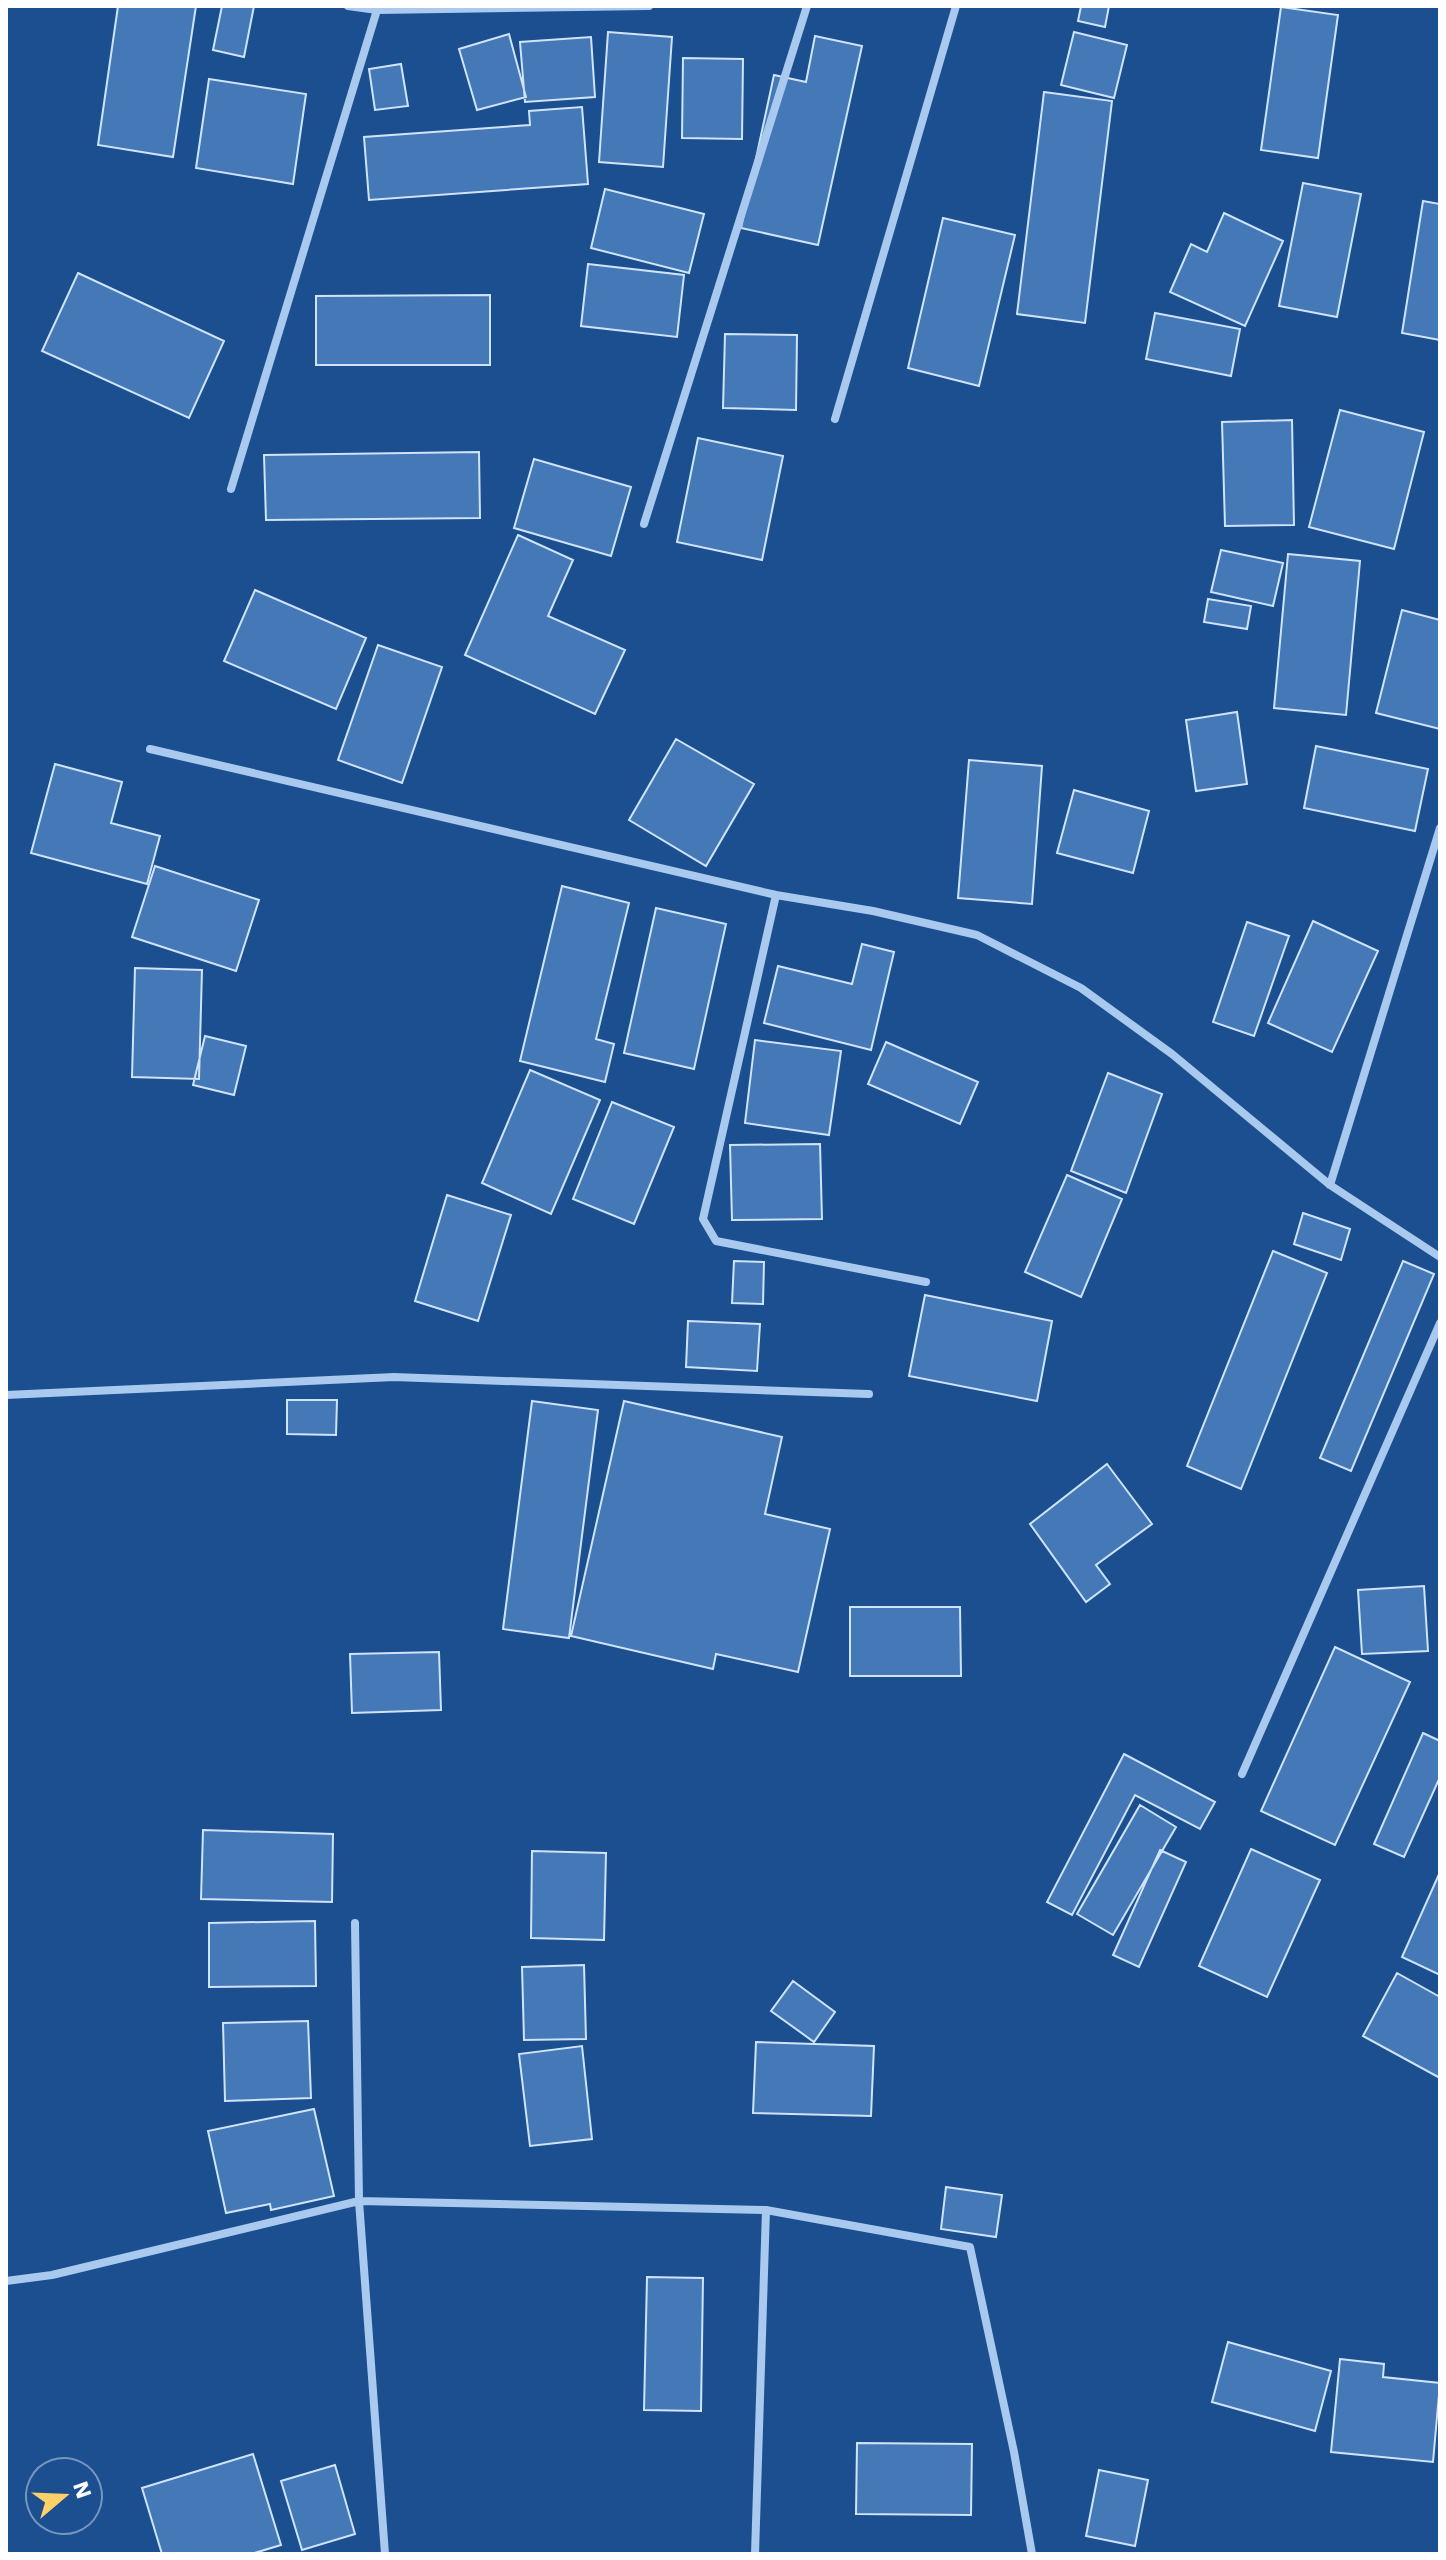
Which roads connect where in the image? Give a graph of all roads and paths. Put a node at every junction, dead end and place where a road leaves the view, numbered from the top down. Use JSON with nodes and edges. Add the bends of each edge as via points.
{"nodes":[{"id":1,"x":348,"y":6,"type":"edge"},
{"id":2,"x":649,"y":6,"type":"edge"},
{"id":3,"x":807,"y":6,"type":"edge"},
{"id":4,"x":956,"y":6,"type":"edge"},
{"id":5,"x":377,"y":10,"type":"junction"},
{"id":6,"x":835,"y":419,"type":"dead end"},
{"id":7,"x":231,"y":489,"type":"dead end"},
{"id":8,"x":644,"y":524,"type":"dead end"},
{"id":9,"x":150,"y":749,"type":"dead end"},
{"id":10,"x":1440,"y":828,"type":"edge"},
{"id":11,"x":776,"y":895,"type":"junction"},
{"id":12,"x":1330,"y":1185,"type":"junction"},
{"id":13,"x":1440,"y":1257,"type":"edge"},
{"id":14,"x":926,"y":1282,"type":"dead end"},
{"id":15,"x":1440,"y":1323,"type":"edge"},
{"id":16,"x":869,"y":1394,"type":"dead end"},
{"id":17,"x":6,"y":1395,"type":"edge"},
{"id":18,"x":1242,"y":1774,"type":"dead end"},
{"id":19,"x":355,"y":1923,"type":"dead end"},
{"id":20,"x":359,"y":2201,"type":"junction"},
{"id":21,"x":766,"y":2210,"type":"junction"},
{"id":22,"x":6,"y":2281,"type":"edge"},
{"id":23,"x":385,"y":2554,"type":"edge"},
{"id":24,"x":755,"y":2554,"type":"edge"},
{"id":25,"x":1032,"y":2554,"type":"edge"}],
"edges":[{"from":1,"to":5,"type":"street"},
{"from":2,"to":5,"type":"street"},
{"from":3,"to":8,"type":"street"},
{"from":4,"to":6,"type":"street"},
{"from":5,"to":7,"type":"street"},
{"from":9,"to":11,"type":"street"},
{"from":10,"to":12,"type":"street"},
{"from":11,"to":12,"type":"street","via":[[977,935],[1068,981],[1172,1054]]},
{"from":11,"to":14,"type":"street","via":[[703,1219],[716,1241]]},
{"from":12,"to":13,"type":"street"},
{"from":15,"to":18,"type":"street"},
{"from":16,"to":17,"type":"street","via":[[394,1377]]},
{"from":19,"to":20,"type":"street"},
{"from":20,"to":21,"type":"street"},
{"from":20,"to":22,"type":"street","via":[[52,2275]]},
{"from":20,"to":23,"type":"street"},
{"from":21,"to":24,"type":"street"},
{"from":21,"to":25,"type":"street","via":[[970,2247]]}]}
